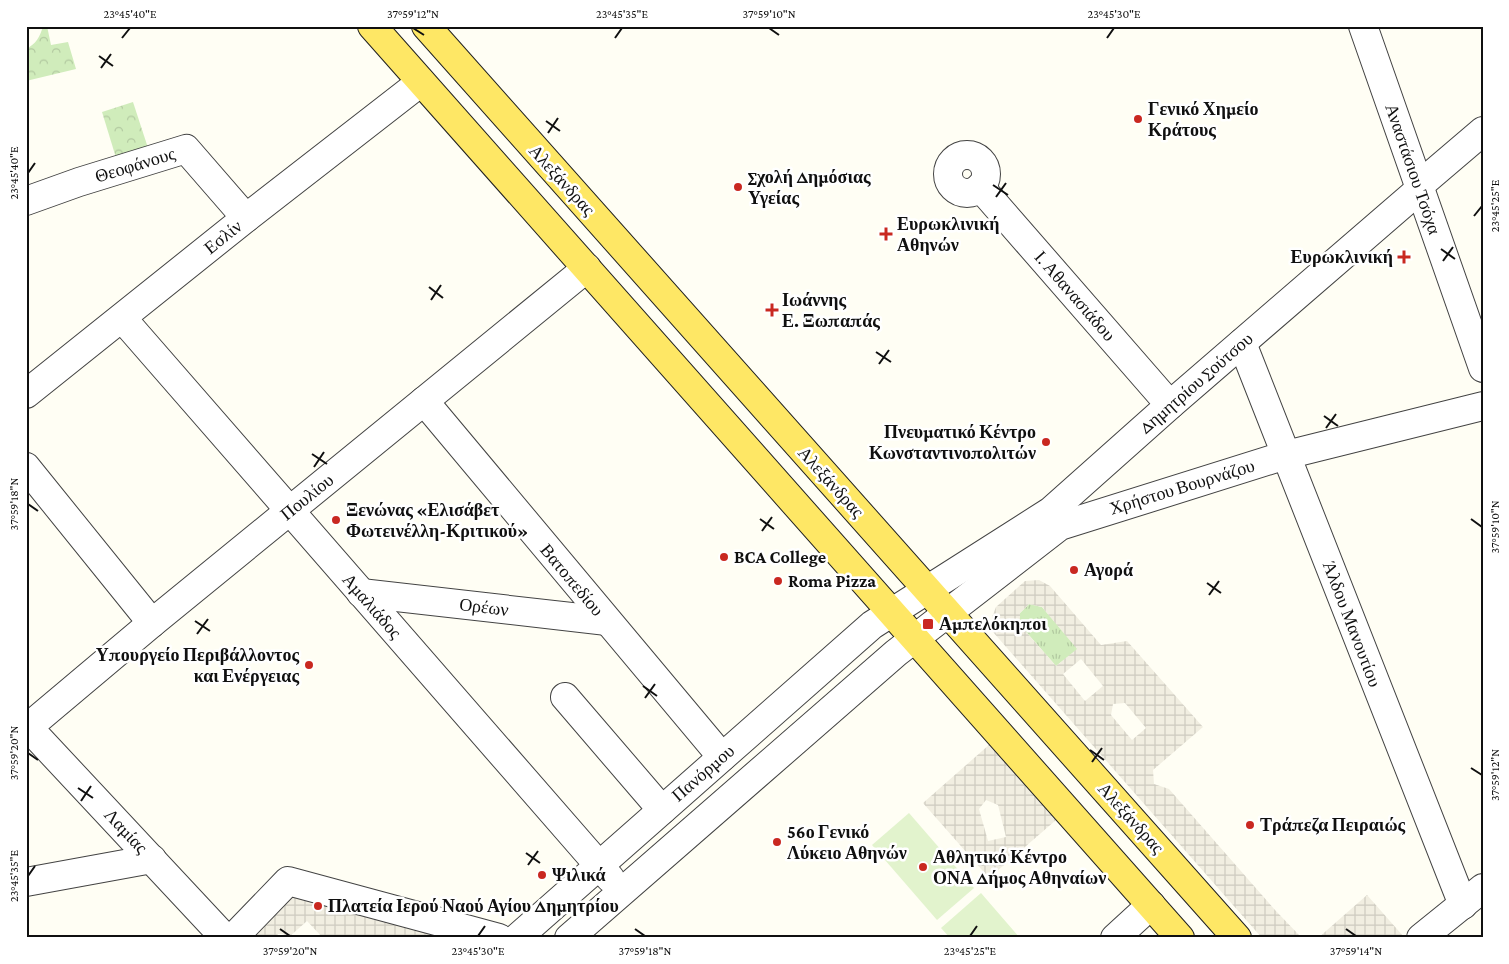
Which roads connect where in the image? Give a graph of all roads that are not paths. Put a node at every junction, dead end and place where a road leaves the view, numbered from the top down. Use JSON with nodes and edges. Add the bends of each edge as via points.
{"nodes":[{"id":1,"x":372,"y":26,"type":"edge"},
{"id":2,"x":426,"y":26,"type":"edge"},
{"id":3,"x":449,"y":26,"type":"edge"},
{"id":4,"x":1363,"y":26,"type":"edge"},
{"id":5,"x":455,"y":59,"type":"junction"},
{"id":6,"x":421,"y":82,"type":"junction"},
{"id":7,"x":1483,"y":131,"type":"edge"},
{"id":8,"x":980,"y":187,"type":"dead end"},
{"id":9,"x":1420,"y":190,"type":"junction"},
{"id":10,"x":26,"y":201,"type":"edge"},
{"id":11,"x":246,"y":218,"type":"junction"},
{"id":12,"x":587,"y":268,"type":"junction"},
{"id":13,"x":122,"y":318,"type":"junction"},
{"id":14,"x":1242,"y":343,"type":"junction"},
{"id":15,"x":1483,"y":368,"type":"edge"},
{"id":16,"x":26,"y":394,"type":"edge"},
{"id":17,"x":424,"y":401,"type":"junction"},
{"id":18,"x":1170,"y":405,"type":"junction"},
{"id":19,"x":1483,"y":406,"type":"edge"},
{"id":20,"x":1286,"y":455,"type":"junction"},
{"id":21,"x":26,"y":467,"type":"edge"},
{"id":22,"x":290,"y":512,"type":"junction"},
{"id":23,"x":927,"y":589,"type":"junction"},
{"id":24,"x":362,"y":593,"type":"junction"},
{"id":25,"x":892,"y":612,"type":"junction"},
{"id":26,"x":947,"y":612,"type":"junction"},
{"id":27,"x":607,"y":621,"type":"junction"},
{"id":28,"x":152,"y":623,"type":"junction"},
{"id":29,"x":914,"y":638,"type":"junction"},
{"id":30,"x":565,"y":697,"type":"dead end"},
{"id":31,"x":27,"y":727,"type":"edge"},
{"id":32,"x":722,"y":757,"type":"junction"},
{"id":33,"x":662,"y":810,"type":"junction"},
{"id":34,"x":152,"y":860,"type":"junction"},
{"id":35,"x":599,"y":865,"type":"junction"},
{"id":36,"x":26,"y":882,"type":"edge"},
{"id":37,"x":622,"y":892,"type":"junction"},
{"id":38,"x":1473,"y":896,"type":"edge"},
{"id":39,"x":1151,"y":905,"type":"junction"},
{"id":40,"x":225,"y":938,"type":"edge"},
{"id":41,"x":233,"y":938,"type":"edge"},
{"id":42,"x":499,"y":938,"type":"edge"},
{"id":43,"x":517,"y":938,"type":"edge"},
{"id":44,"x":569,"y":938,"type":"edge"},
{"id":45,"x":1115,"y":938,"type":"edge"},
{"id":46,"x":1180,"y":938,"type":"edge"},
{"id":47,"x":1237,"y":938,"type":"edge"},
{"id":48,"x":1421,"y":938,"type":"edge"}],
"edges":[{"from":1,"to":6,"type":"main road"},
{"from":2,"to":5,"type":"main road","name":"Αλεξάνδρας"},
{"from":3,"to":5,"type":"main road"},
{"from":4,"to":9,"type":"street","name":"Αναστάσιου Τσόχα"},
{"from":5,"to":23,"type":"main road","name":"Αλεξάνδρας"},
{"from":6,"to":11,"type":"street","name":"Εσλίν"},
{"from":6,"to":12,"type":"main road"},
{"from":7,"to":9,"type":"street","name":"Δημητρίου Σούτσου","via":[[1422,183]]},
{"from":8,"to":18,"type":"street","name":"Ι. Αθανασιάδου"},
{"from":9,"to":14,"type":"street","name":"Δημητρίου Σούτσου"},
{"from":9,"to":15,"type":"street","name":"Αναστάσιου Τσόχα"},
{"from":10,"to":11,"type":"street","name":"Θεοφάνους","via":[[186,149]]},
{"from":11,"to":13,"type":"street","name":"Εσλίν"},
{"from":12,"to":17,"type":"street","name":"Πουλίου"},
{"from":12,"to":25,"type":"main road"},
{"from":13,"to":16,"type":"street","name":"Εσλίν"},
{"from":13,"to":22,"type":"street","name":"Αμαλιάδος"},
{"from":14,"to":18,"type":"street","name":"Δημητρίου Σούτσου"},
{"from":14,"to":20,"type":"street","name":"Άλδου Μανουτίου"},
{"from":17,"to":22,"type":"street","name":"Πουλίου"},
{"from":17,"to":27,"type":"street","name":"Βατοπεδίου"},
{"from":18,"to":23,"type":"street","name":"Δημητρίου Σούτσου","via":[[1051,511]]},
{"from":19,"to":20,"type":"street","name":"Χρήστου Βουρνάζου"},
{"from":20,"to":26,"type":"street","name":"Χρήστου Βουρνάζου","via":[[1060,526]]},
{"from":20,"to":38,"type":"street","name":"Άλδου Μανουτίου"},
{"from":21,"to":28,"type":"street"},
{"from":22,"to":24,"type":"street","name":"Αμαλιάδος"},
{"from":22,"to":28,"type":"street","name":"Πουλίου"},
{"from":23,"to":25,"type":"street","name":"Δημητρίου Σούτσου"},
{"from":23,"to":26,"type":"main road","name":"Αλεξάνδρας"},
{"from":24,"to":27,"type":"street","name":"Ορέων"},
{"from":24,"to":35,"type":"street","name":"Αμαλιάδος"},
{"from":25,"to":29,"type":"main road"},
{"from":25,"to":32,"type":"street","name":"Πανόρμου","via":[[872,625]]},
{"from":26,"to":29,"type":"street","name":"Χρήστου Βουρνάζου"},
{"from":26,"to":47,"type":"main road","name":"Αλεξάνδρας"},
{"from":27,"to":32,"type":"street","name":"Βατοπεδίου"},
{"from":28,"to":31,"type":"street","name":"Πουλίου"},
{"from":29,"to":37,"type":"street","name":"Πανόρμου"},
{"from":29,"to":39,"type":"main road"},
{"from":30,"to":33,"type":"street"},
{"from":31,"to":34,"type":"street","name":"Λαμίας"},
{"from":32,"to":33,"type":"street","name":"Πανόρμου"},
{"from":33,"to":35,"type":"street","name":"Πανόρμου"},
{"from":34,"to":36,"type":"street"},
{"from":34,"to":40,"type":"street","name":"Λαμίας"},
{"from":35,"to":37,"type":"street","name":"Αμαλιάδος"},
{"from":35,"to":43,"type":"street","name":"Πανόρμου"},
{"from":37,"to":44,"type":"street","name":"Πανόρμου"},
{"from":38,"to":48,"type":"street"},
{"from":39,"to":45,"type":"street"},
{"from":39,"to":46,"type":"main road"},
{"from":41,"to":42,"type":"street","via":[[288,881]]}]}
